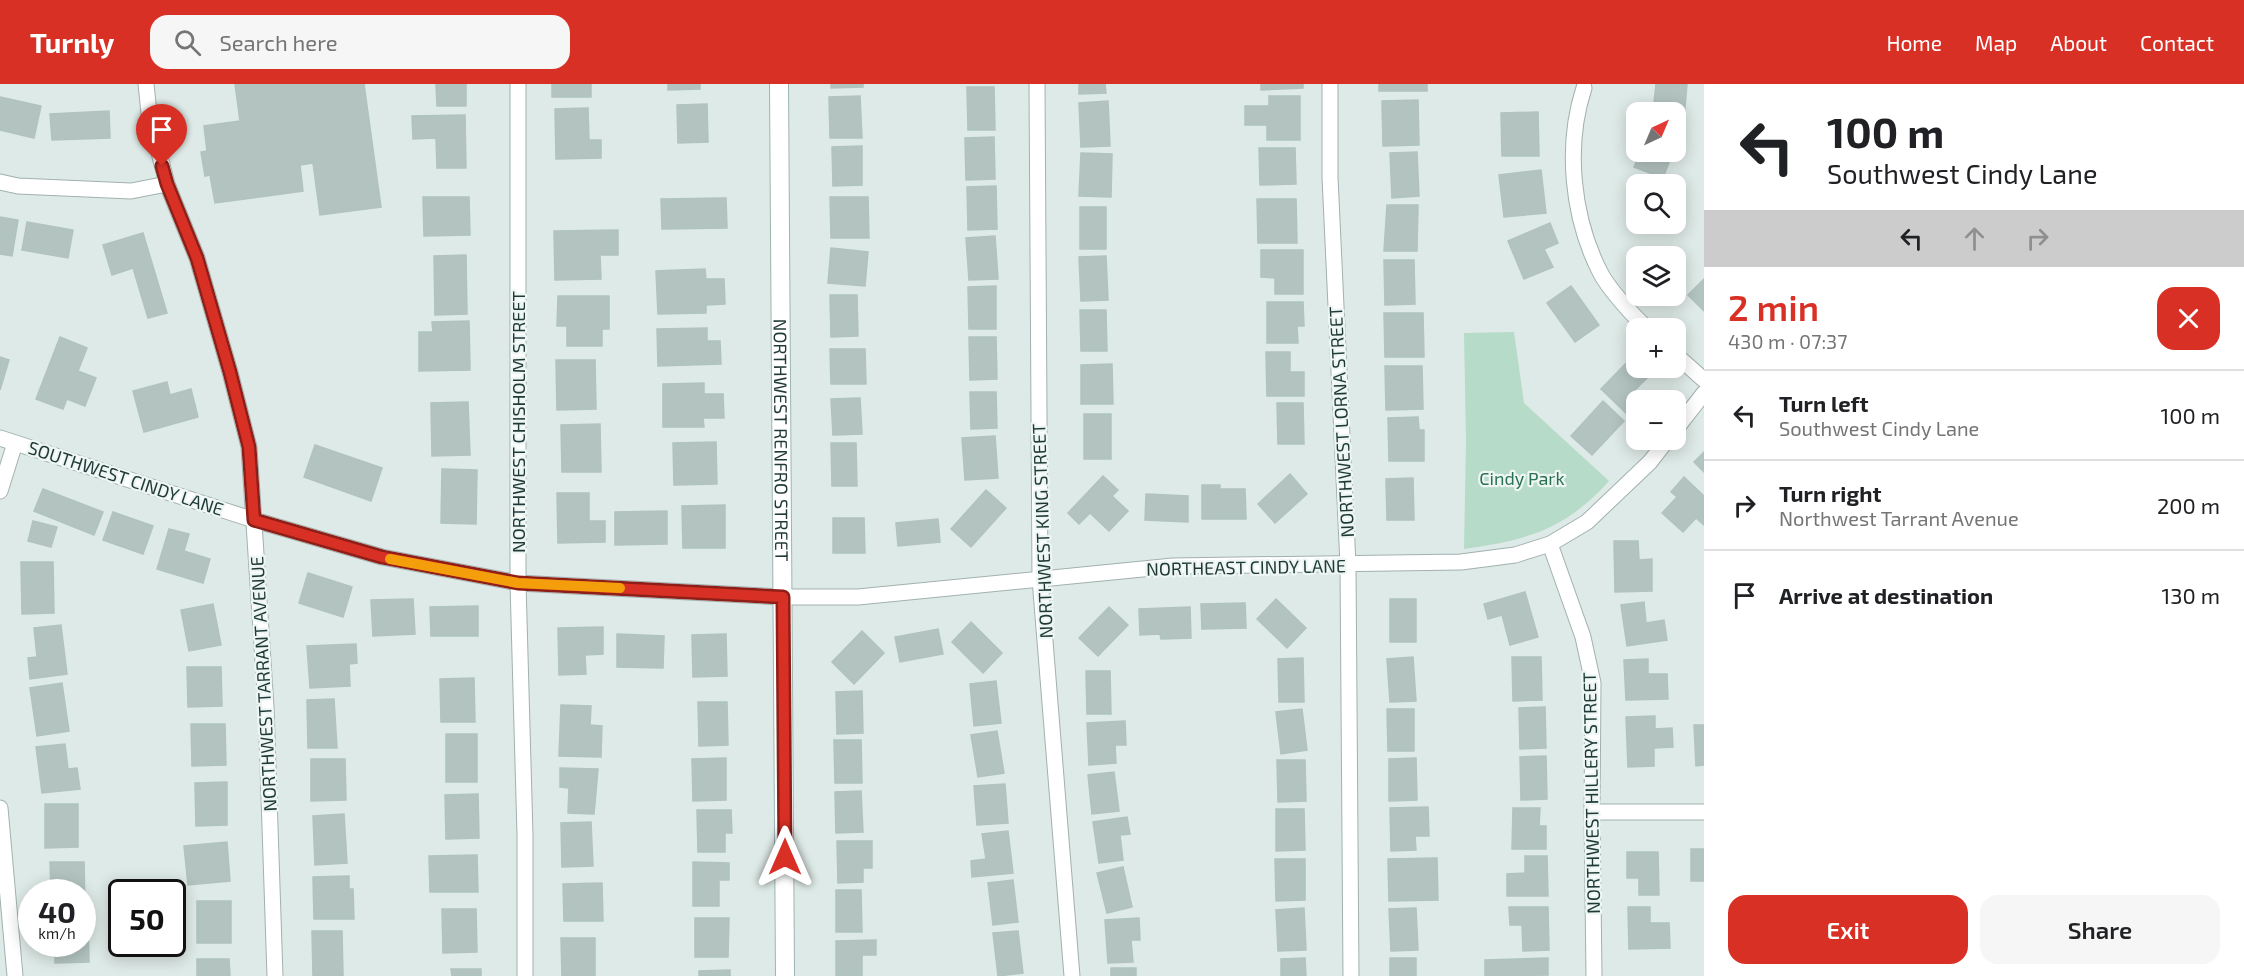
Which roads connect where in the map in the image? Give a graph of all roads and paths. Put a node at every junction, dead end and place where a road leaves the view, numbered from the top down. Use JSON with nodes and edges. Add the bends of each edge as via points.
{"nodes":[{"id":1,"x":146,"y":84,"type":"edge"},
{"id":2,"x":518,"y":84,"type":"edge"},
{"id":3,"x":779,"y":84,"type":"edge"},
{"id":4,"x":1036,"y":84,"type":"edge"},
{"id":5,"x":1330,"y":84,"type":"edge"},
{"id":6,"x":1584,"y":88,"type":"dead end"},
{"id":7,"x":0,"y":182,"type":"edge"},
{"id":8,"x":167,"y":184,"type":"junction"},
{"id":9,"x":1636,"y":318,"type":"edge"},
{"id":10,"x":1686,"y":363,"type":"edge"},
{"id":11,"x":1704,"y":380,"type":"edge"},
{"id":12,"x":1704,"y":393,"type":"edge"},
{"id":13,"x":1686,"y":416,"type":"edge"},
{"id":14,"x":0,"y":438,"type":"edge"},
{"id":15,"x":15,"y":443,"type":"junction"},
{"id":16,"x":1659,"y":450,"type":"edge"},
{"id":17,"x":0,"y":491,"type":"edge"},
{"id":18,"x":254,"y":520,"type":"junction"},
{"id":19,"x":1550,"y":544,"type":"junction"},
{"id":20,"x":1348,"y":565,"type":"junction"},
{"id":21,"x":1040,"y":579,"type":"junction"},
{"id":22,"x":518,"y":583,"type":"junction"},
{"id":23,"x":783,"y":597,"type":"junction"},
{"id":24,"x":0,"y":808,"type":"edge"},
{"id":25,"x":1592,"y":812,"type":"junction"},
{"id":26,"x":1704,"y":812,"type":"edge"},
{"id":27,"x":15,"y":976,"type":"edge"},
{"id":28,"x":275,"y":976,"type":"edge"},
{"id":29,"x":525,"y":976,"type":"edge"},
{"id":30,"x":785,"y":976,"type":"edge"},
{"id":31,"x":1072,"y":976,"type":"edge"},
{"id":32,"x":1351,"y":976,"type":"edge"},
{"id":33,"x":1594,"y":976,"type":"edge"}],
"edges":[{"from":1,"to":8,"type":"street","name":"NORTHWEST TARRANT AVENUE","via":[[149,113]]},
{"from":2,"to":22,"type":"street","name":"NORTHWEST CHISHOLM STREET"},
{"from":3,"to":23,"type":"main road","name":"NORTHWEST RENFRO STREET"},
{"from":4,"to":21,"type":"street","name":"NORTHWEST KING STREET"},
{"from":5,"to":20,"type":"street","name":"NORTHWEST LORNA STREET","via":[[1330,177]]},
{"from":6,"to":9,"type":"street","via":[[1576,112],[1573,159],[1582,228],[1600,274]]},
{"from":7,"to":8,"type":"street","via":[[131,191]]},
{"from":8,"to":18,"type":"street","name":"NORTHWEST TARRANT AVENUE","via":[[197,258],[230,372],[249,447]]},
{"from":10,"to":11,"type":"street"},
{"from":12,"to":13,"type":"street"},
{"from":14,"to":15,"type":"street","name":"SOUTHWEST CINDY LANE"},
{"from":15,"to":17,"type":"street"},
{"from":15,"to":18,"type":"street","name":"SOUTHWEST CINDY LANE"},
{"from":16,"to":19,"type":"street","name":"NORTHEAST CINDY LANE","via":[[1587,522]]},
{"from":18,"to":22,"type":"street","name":"SOUTHWEST CINDY LANE","via":[[382,557]]},
{"from":18,"to":28,"type":"street","name":"NORTHWEST TARRANT AVENUE","via":[[266,707]]},
{"from":19,"to":20,"type":"street","name":"NORTHEAST CINDY LANE","via":[[1515,555],[1461,562]]},
{"from":19,"to":25,"type":"street","name":"NORTHWEST HILLERY STREET","via":[[1584,637],[1593,683]]},
{"from":20,"to":21,"type":"street","name":"NORTHEAST CINDY LANE","via":[[1173,566]]},
{"from":20,"to":32,"type":"street","name":"NORTHWEST LORNA STREET"},
{"from":21,"to":23,"type":"street","name":"NORTHEAST CINDY LANE","via":[[858,597]]},
{"from":21,"to":31,"type":"street","name":"NORTHWEST KING STREET"},
{"from":22,"to":23,"type":"street","name":"SOUTHWEST CINDY LANE"},
{"from":22,"to":29,"type":"street","name":"NORTHWEST CHISHOLM STREET"},
{"from":23,"to":30,"type":"main road","name":"NORTHWEST RENFRO STREET"},
{"from":24,"to":27,"type":"street"},
{"from":25,"to":26,"type":"street"},
{"from":25,"to":33,"type":"street","name":"NORTHWEST HILLERY STREET"}]}
